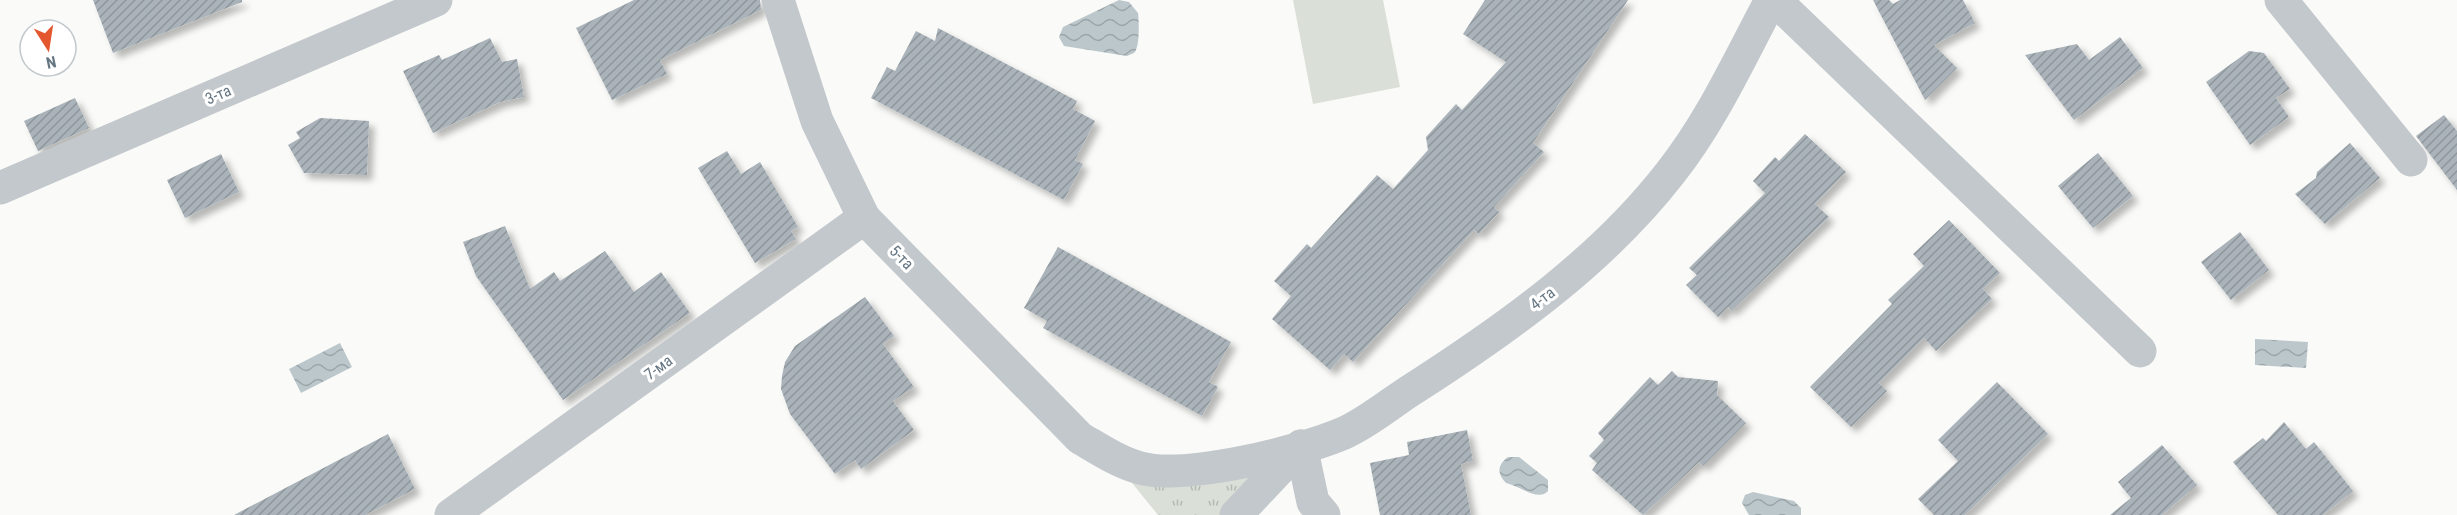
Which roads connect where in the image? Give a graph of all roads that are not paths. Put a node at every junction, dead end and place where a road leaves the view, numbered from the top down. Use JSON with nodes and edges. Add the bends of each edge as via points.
{"nodes":[{"id":1,"x":436,"y":0,"type":"edge"},
{"id":2,"x":778,"y":0,"type":"edge"},
{"id":3,"x":1773,"y":0,"type":"edge"},
{"id":4,"x":2281,"y":0,"type":"edge"},
{"id":5,"x":2411,"y":160,"type":"dead end"},
{"id":6,"x":0,"y":188,"type":"edge"},
{"id":7,"x":864,"y":218,"type":"junction"},
{"id":8,"x":2140,"y":351,"type":"dead end"},
{"id":9,"x":1302,"y":446,"type":"junction"},
{"id":10,"x":451,"y":515,"type":"edge"},
{"id":11,"x":1236,"y":515,"type":"edge"},
{"id":12,"x":1324,"y":515,"type":"edge"}],
"edges":[{"from":1,"to":6,"type":"street","name":"3-та"},
{"from":2,"to":7,"type":"street","name":"5-та","via":[[817,121]]},
{"from":3,"to":8,"type":"street"},
{"from":3,"to":9,"type":"street","name":"4-та","via":[[1714,108],[1671,172],[1616,232],[1553,291],[1460,358],[1345,432]]},
{"from":4,"to":5,"type":"street"},
{"from":7,"to":9,"type":"street","name":"5-та","via":[[1080,438],[1111,457],[1142,468],[1177,470],[1225,465]]},
{"from":7,"to":10,"type":"street","name":"7-ма"},
{"from":9,"to":11,"type":"street","name":"4-та"},
{"from":9,"to":12,"type":"street","via":[[1313,502]]}]}
